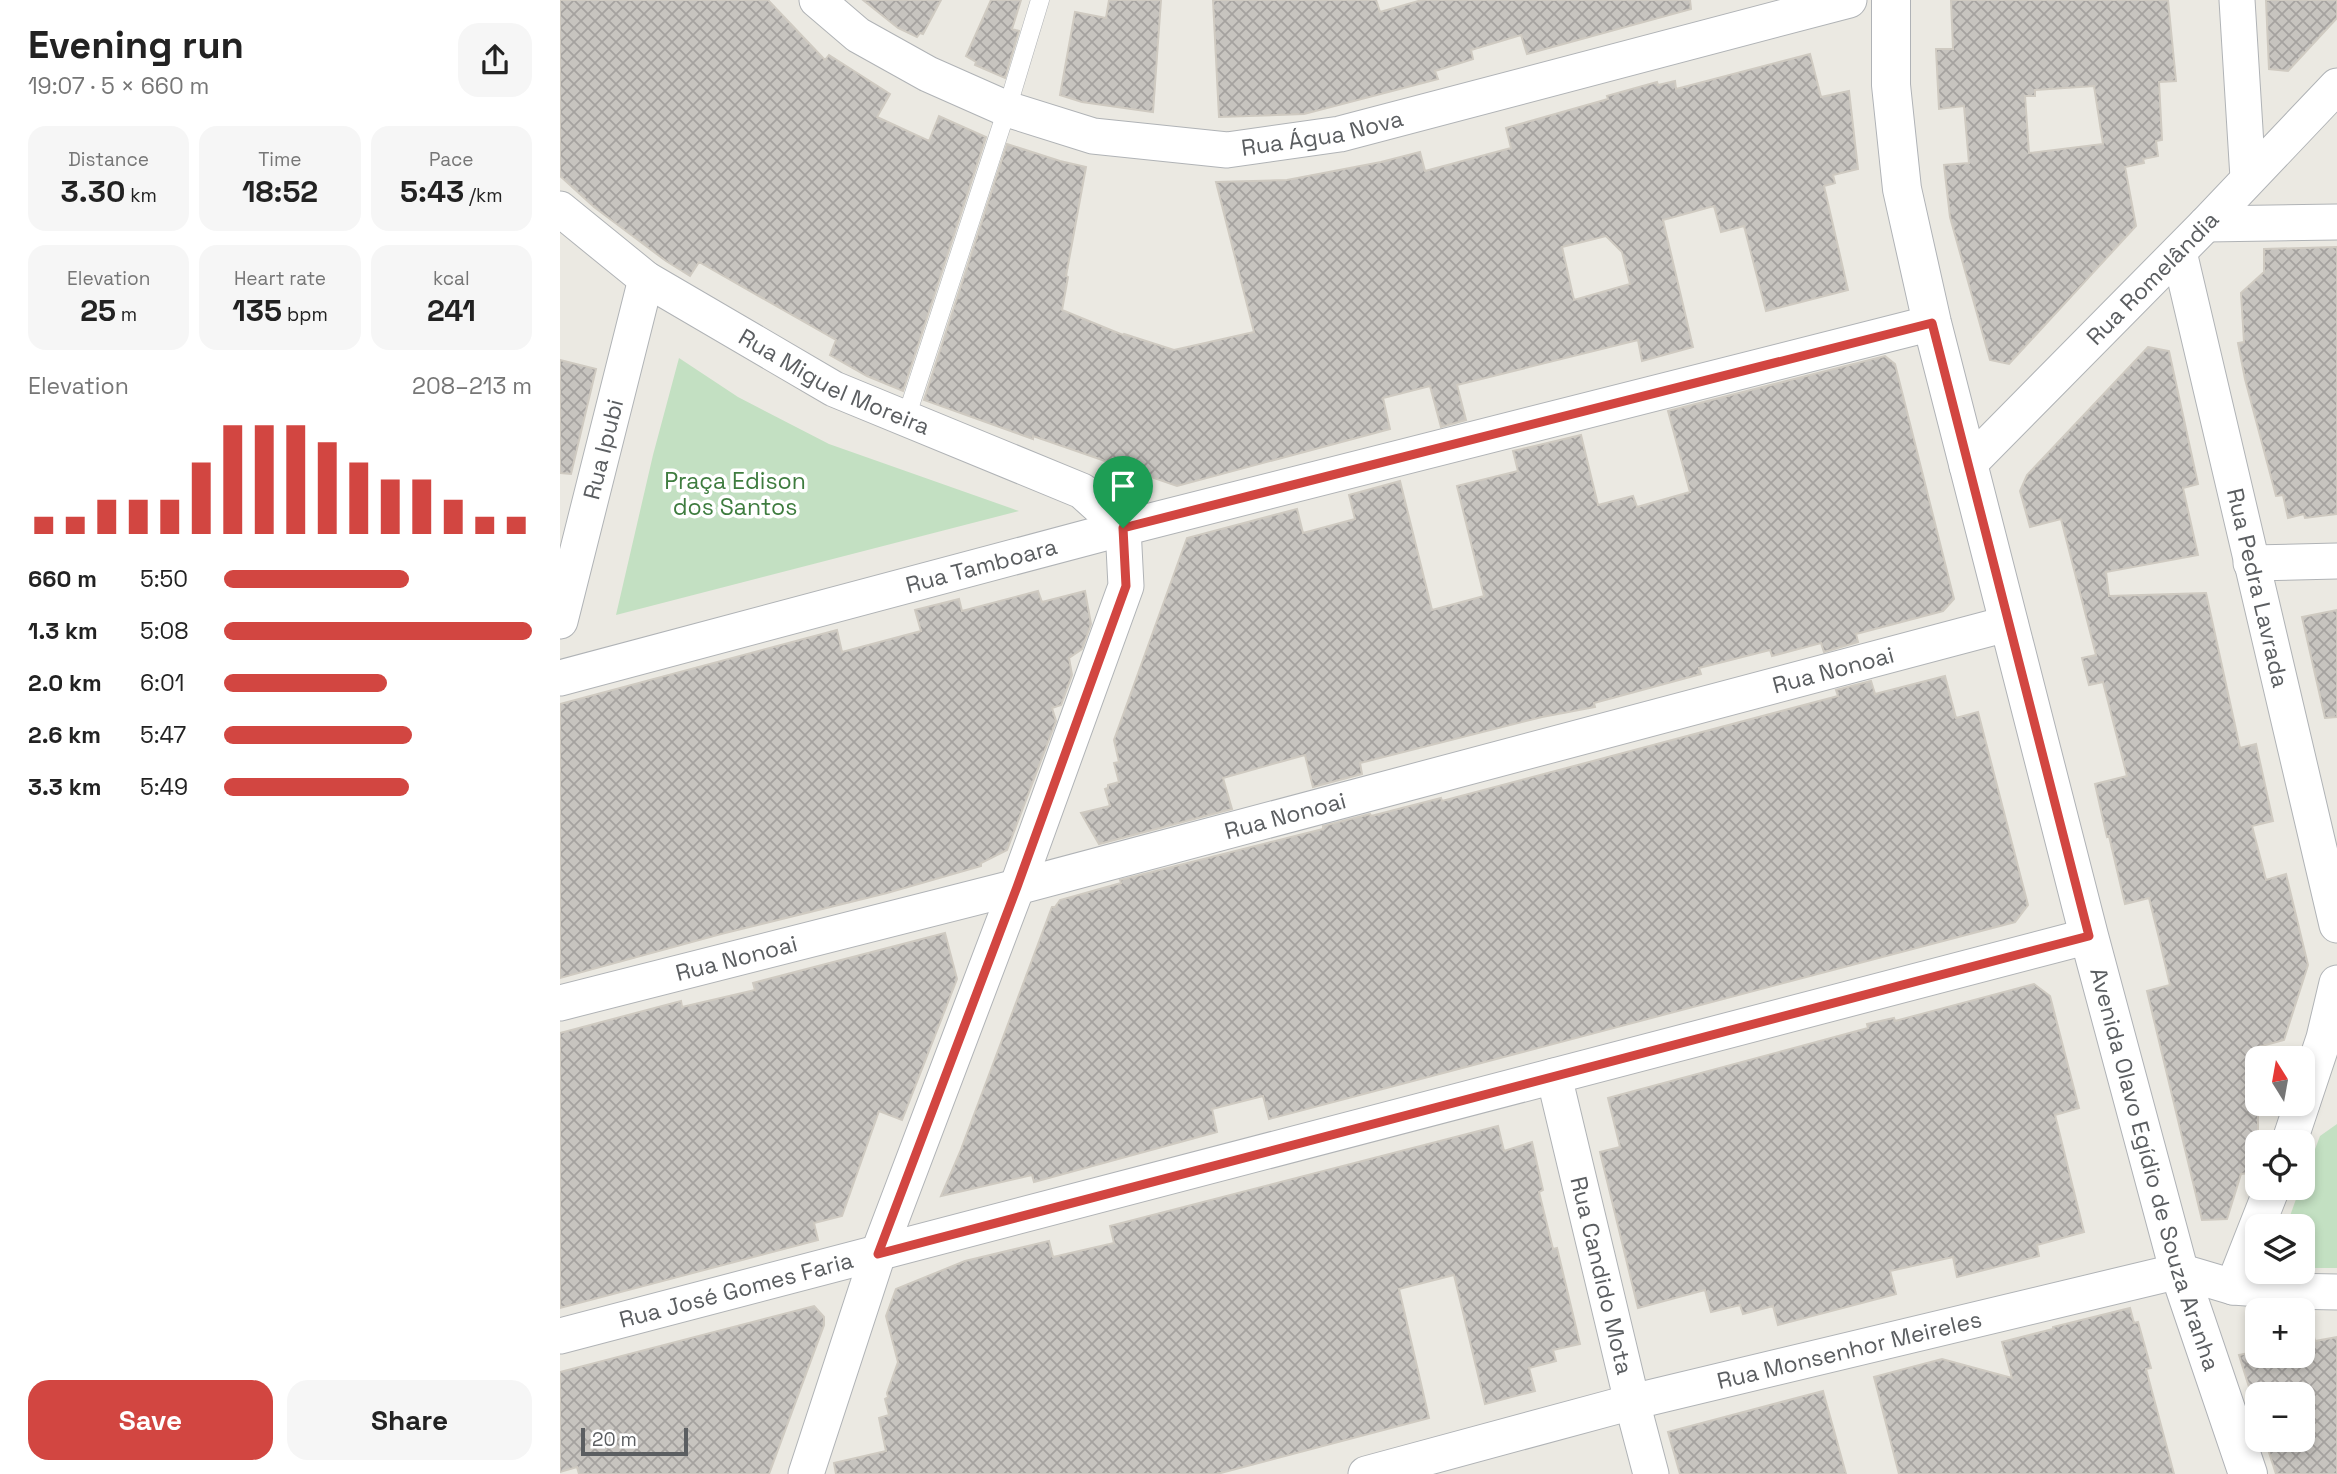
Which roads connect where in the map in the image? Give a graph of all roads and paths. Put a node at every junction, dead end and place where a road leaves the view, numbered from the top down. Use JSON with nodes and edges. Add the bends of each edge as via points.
{"nodes":[{"id":1,"x":817,"y":0,"type":"edge"},
{"id":2,"x":1040,"y":0,"type":"edge"},
{"id":3,"x":1849,"y":0,"type":"edge"},
{"id":4,"x":1891,"y":0,"type":"edge"},
{"id":5,"x":2237,"y":0,"type":"edge"},
{"id":6,"x":2337,"y":86,"type":"edge"},
{"id":7,"x":1007,"y":109,"type":"junction"},
{"id":8,"x":2248,"y":178,"type":"junction"},
{"id":9,"x":560,"y":209,"type":"edge"},
{"id":10,"x":2337,"y":222,"type":"edge"},
{"id":11,"x":2206,"y":224,"type":"junction"},
{"id":12,"x":2179,"y":252,"type":"junction"},
{"id":13,"x":646,"y":279,"type":"junction"},
{"id":14,"x":1932,"y":323,"type":"junction"},
{"id":15,"x":906,"y":418,"type":"junction"},
{"id":16,"x":1967,"y":466,"type":"junction"},
{"id":17,"x":1123,"y":528,"type":"junction"},
{"id":18,"x":2337,"y":561,"type":"edge"},
{"id":19,"x":2251,"y":563,"type":"junction"},
{"id":20,"x":560,"y":621,"type":"edge"},
{"id":21,"x":2010,"y":623,"type":"junction"},
{"id":22,"x":560,"y":678,"type":"edge"},
{"id":23,"x":1017,"y":887,"type":"junction"},
{"id":24,"x":2337,"y":924,"type":"edge"},
{"id":25,"x":2089,"y":936,"type":"junction"},
{"id":26,"x":2337,"y":983,"type":"edge"},
{"id":27,"x":560,"y":1003,"type":"edge"},
{"id":28,"x":2315,"y":1064,"type":"edge"},
{"id":29,"x":1553,"y":1076,"type":"junction"},
{"id":30,"x":2268,"y":1200,"type":"edge"},
{"id":31,"x":878,"y":1254,"type":"junction"},
{"id":32,"x":2179,"y":1271,"type":"junction"},
{"id":33,"x":2233,"y":1287,"type":"junction"},
{"id":34,"x":2337,"y":1292,"type":"edge"},
{"id":35,"x":560,"y":1336,"type":"edge"},
{"id":36,"x":1632,"y":1402,"type":"junction"},
{"id":37,"x":806,"y":1474,"type":"edge"},
{"id":38,"x":1366,"y":1474,"type":"edge"},
{"id":39,"x":1651,"y":1474,"type":"edge"},
{"id":40,"x":2248,"y":1474,"type":"edge"}],
"edges":[{"from":1,"to":7,"type":"street","name":"Rua Água Nova","via":[[858,35],[928,74]]},
{"from":2,"to":7,"type":"lane"},
{"from":3,"to":7,"type":"street","name":"Rua Água Nova","via":[[1340,134],[1227,150],[1093,136]]},
{"from":4,"to":14,"type":"main road","name":"Avenida Olavo Egídio de Souza Aranha","via":[[1891,85],[1902,190]]},
{"from":5,"to":8,"type":"street"},
{"from":6,"to":8,"type":"street","name":"Rua Romelândia"},
{"from":7,"to":15,"type":"lane"},
{"from":8,"to":11,"type":"street","name":"Rua Romelândia"},
{"from":9,"to":13,"type":"street","name":"Rua Miguel Moreira"},
{"from":10,"to":11,"type":"street"},
{"from":11,"to":12,"type":"street","name":"Rua Romelândia"},
{"from":12,"to":16,"type":"street","name":"Rua Romelândia"},
{"from":12,"to":19,"type":"street","name":"Rua Pedra Lavrada"},
{"from":13,"to":15,"type":"street","name":"Rua Miguel Moreira","via":[[834,389]]},
{"from":13,"to":20,"type":"street","name":"Rua Ipubi"},
{"from":14,"to":16,"type":"main road","name":"Avenida Olavo Egídio de Souza Aranha"},
{"from":14,"to":17,"type":"street","name":"Rua Tamboara"},
{"from":15,"to":17,"type":"street","name":"Rua Miguel Moreira","via":[[1082,491]]},
{"from":16,"to":21,"type":"main road","name":"Avenida Olavo Egídio de Souza Aranha"},
{"from":17,"to":22,"type":"street","name":"Rua Tamboara"},
{"from":17,"to":23,"type":"street","via":[[1126,586]]},
{"from":18,"to":19,"type":"street"},
{"from":19,"to":24,"type":"street","name":"Rua Pedra Lavrada"},
{"from":21,"to":23,"type":"street","name":"Rua Nonoai"},
{"from":21,"to":25,"type":"main road","name":"Avenida Olavo Egídio de Souza Aranha"},
{"from":23,"to":27,"type":"street","name":"Rua Nonoai"},
{"from":23,"to":31,"type":"street"},
{"from":25,"to":29,"type":"street","name":"Rua José Gomes Faria"},
{"from":25,"to":32,"type":"main road","name":"Avenida Olavo Egídio de Souza Aranha"},
{"from":26,"to":28,"type":"street"},
{"from":29,"to":31,"type":"street","name":"Rua José Gomes Faria"},
{"from":29,"to":36,"type":"street","name":"Rua Candido Mota"},
{"from":30,"to":33,"type":"street"},
{"from":31,"to":35,"type":"street","name":"Rua José Gomes Faria"},
{"from":31,"to":37,"type":"street"},
{"from":32,"to":33,"type":"street","name":"Rua Monsenhor Meireles"},
{"from":32,"to":36,"type":"street","name":"Rua Monsenhor Meireles"},
{"from":32,"to":40,"type":"main road","name":"Avenida Olavo Egídio de Souza Aranha"},
{"from":33,"to":34,"type":"street","name":"Rua Monsenhor Meireles"},
{"from":36,"to":38,"type":"street","name":"Rua Monsenhor Meireles"},
{"from":36,"to":39,"type":"street","name":"Rua Candido Mota"}]}
